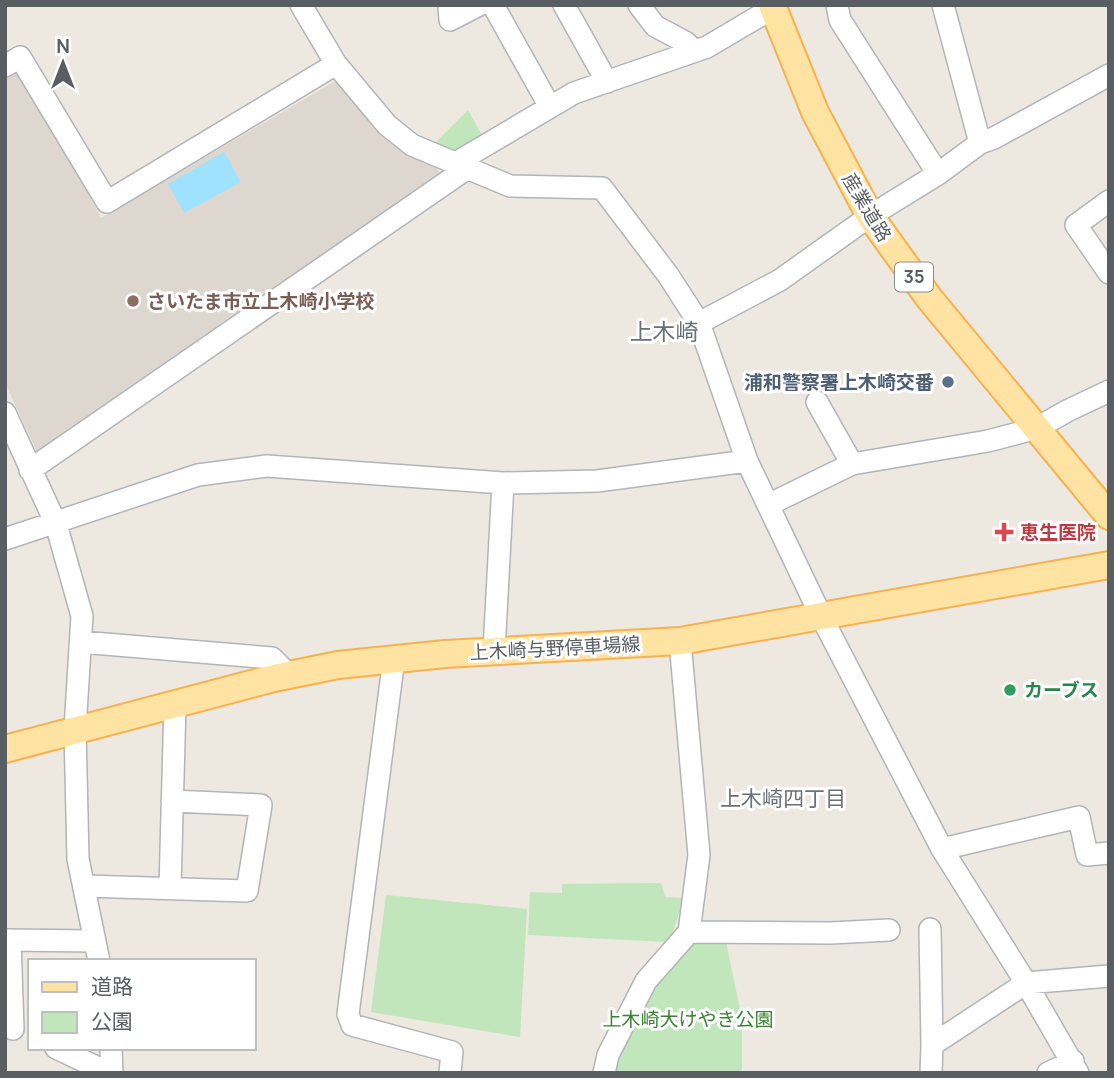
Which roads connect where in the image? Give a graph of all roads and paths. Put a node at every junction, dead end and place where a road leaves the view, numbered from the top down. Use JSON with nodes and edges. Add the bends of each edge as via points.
{"nodes":[{"id":1,"x":301,"y":5,"type":"edge"},
{"id":2,"x":449,"y":5,"type":"edge"},
{"id":3,"x":479,"y":5,"type":"edge"},
{"id":4,"x":493,"y":5,"type":"edge"},
{"id":5,"x":564,"y":5,"type":"edge"},
{"id":6,"x":639,"y":5,"type":"edge"},
{"id":7,"x":837,"y":5,"type":"edge"},
{"id":8,"x":943,"y":5,"type":"edge"},
{"id":9,"x":772,"y":7,"type":"edge"},
{"id":10,"x":695,"y":51,"type":"junction"},
{"id":11,"x":336,"y":64,"type":"junction"},
{"id":12,"x":5,"y":66,"type":"edge"},
{"id":13,"x":1107,"y":80,"type":"edge"},
{"id":14,"x":607,"y":82,"type":"junction"},
{"id":15,"x":550,"y":107,"type":"junction"},
{"id":16,"x":980,"y":143,"type":"junction"},
{"id":17,"x":460,"y":166,"type":"junction"},
{"id":18,"x":938,"y":174,"type":"junction"},
{"id":19,"x":1109,"y":201,"type":"edge"},
{"id":20,"x":870,"y":216,"type":"junction"},
{"id":21,"x":1109,"y":273,"type":"edge"},
{"id":22,"x":699,"y":323,"type":"junction"},
{"id":23,"x":1109,"y":391,"type":"edge"},
{"id":24,"x":817,"y":402,"type":"dead end"},
{"id":25,"x":5,"y":414,"type":"edge"},
{"id":26,"x":1037,"y":428,"type":"junction"},
{"id":27,"x":747,"y":461,"type":"junction"},
{"id":28,"x":852,"y":464,"type":"junction"},
{"id":29,"x":30,"y":470,"type":"junction"},
{"id":30,"x":503,"y":483,"type":"junction"},
{"id":31,"x":768,"y":505,"type":"junction"},
{"id":32,"x":1109,"y":516,"type":"edge"},
{"id":33,"x":56,"y":524,"type":"junction"},
{"id":34,"x":5,"y":539,"type":"edge"},
{"id":35,"x":1109,"y":565,"type":"edge"},
{"id":36,"x":821,"y":616,"type":"junction"},
{"id":37,"x":680,"y":640,"type":"junction"},
{"id":38,"x":80,"y":642,"type":"junction"},
{"id":39,"x":494,"y":651,"type":"junction"},
{"id":40,"x":394,"y":658,"type":"junction"},
{"id":41,"x":289,"y":675,"type":"junction"},
{"id":42,"x":175,"y":704,"type":"junction"},
{"id":43,"x":75,"y":729,"type":"junction"},
{"id":44,"x":5,"y":749,"type":"edge"},
{"id":45,"x":172,"y":802,"type":"junction"},
{"id":46,"x":943,"y":849,"type":"junction"},
{"id":47,"x":1109,"y":853,"type":"edge"},
{"id":48,"x":85,"y":886,"type":"junction"},
{"id":49,"x":170,"y":888,"type":"junction"},
{"id":50,"x":930,"y":929,"type":"dead end"},
{"id":51,"x":889,"y":930,"type":"dead end"},
{"id":52,"x":689,"y":932,"type":"junction"},
{"id":53,"x":8,"y":940,"type":"edge"},
{"id":54,"x":97,"y":951,"type":"edge"},
{"id":55,"x":1109,"y":976,"type":"edge"},
{"id":56,"x":1026,"y":983,"type":"junction"},
{"id":57,"x":16,"y":1030,"type":"edge"},
{"id":58,"x":932,"y":1045,"type":"junction"},
{"id":59,"x":60,"y":1050,"type":"edge"},
{"id":60,"x":111,"y":1050,"type":"edge"},
{"id":61,"x":1075,"y":1067,"type":"edge"},
{"id":62,"x":111,"y":1073,"type":"edge"},
{"id":63,"x":450,"y":1073,"type":"edge"},
{"id":64,"x":604,"y":1073,"type":"edge"},
{"id":65,"x":931,"y":1073,"type":"edge"},
{"id":66,"x":1048,"y":1073,"type":"edge"}],
"edges":[{"from":1,"to":11,"type":"street"},
{"from":2,"to":3,"type":"street","via":[[450,20]]},
{"from":4,"to":15,"type":"street"},
{"from":5,"to":14,"type":"street"},
{"from":6,"to":10,"type":"street","via":[[656,26]]},
{"from":7,"to":18,"type":"street","via":[[840,20]]},
{"from":8,"to":16,"type":"street"},
{"from":9,"to":10,"type":"street"},
{"from":9,"to":20,"type":"main road","name":"産業道路","number":"35","via":[[815,112]]},
{"from":10,"to":14,"type":"street"},
{"from":11,"to":12,"type":"street","via":[[107,202],[20,57]]},
{"from":11,"to":17,"type":"street","via":[[387,125],[412,145]]},
{"from":13,"to":16,"type":"street"},
{"from":14,"to":15,"type":"street"},
{"from":15,"to":17,"type":"street"},
{"from":16,"to":18,"type":"street"},
{"from":17,"to":22,"type":"street","via":[[510,186],[602,188]]},
{"from":17,"to":29,"type":"street"},
{"from":18,"to":20,"type":"street"},
{"from":19,"to":21,"type":"street","via":[[1076,225]]},
{"from":20,"to":22,"type":"street","via":[[780,280]]},
{"from":20,"to":26,"type":"main road","name":"産業道路","number":"35","via":[[929,298]]},
{"from":22,"to":27,"type":"street"},
{"from":23,"to":26,"type":"street"},
{"from":24,"to":28,"type":"street"},
{"from":25,"to":29,"type":"street"},
{"from":26,"to":28,"type":"street"},
{"from":26,"to":32,"type":"main road","name":"産業道路","number":"35"},
{"from":27,"to":30,"type":"street","via":[[597,481]]},
{"from":27,"to":31,"type":"street"},
{"from":28,"to":31,"type":"street"},
{"from":29,"to":33,"type":"street"},
{"from":30,"to":33,"type":"street","via":[[267,466],[198,475]]},
{"from":30,"to":39,"type":"street"},
{"from":31,"to":36,"type":"street"},
{"from":33,"to":34,"type":"street"},
{"from":33,"to":38,"type":"street","via":[[82,616]]},
{"from":35,"to":36,"type":"main road","name":"上木崎与野停車場線"},
{"from":36,"to":37,"type":"main road","name":"上木崎与野停車場線"},
{"from":36,"to":46,"type":"street"},
{"from":37,"to":39,"type":"main road","name":"上木崎与野停車場線"},
{"from":37,"to":52,"type":"street","via":[[699,855]]},
{"from":38,"to":41,"type":"street","via":[[272,658]]},
{"from":38,"to":43,"type":"street"},
{"from":39,"to":40,"type":"main road","name":"上木崎与野停車場線"},
{"from":40,"to":41,"type":"main road","name":"上木崎与野停車場線"},
{"from":40,"to":63,"type":"street","via":[[348,1014],[352,1025],[452,1052]]},
{"from":41,"to":42,"type":"main road","name":"上木崎与野停車場線"},
{"from":42,"to":43,"type":"main road","name":"上木崎与野停車場線"},
{"from":42,"to":45,"type":"street"},
{"from":43,"to":44,"type":"main road","name":"上木崎与野停車場線"},
{"from":43,"to":48,"type":"street","via":[[78,859]]},
{"from":45,"to":49,"type":"street"},
{"from":45,"to":49,"type":"street","via":[[261,805],[247,891]]},
{"from":46,"to":47,"type":"street","via":[[1079,817],[1087,855]]},
{"from":46,"to":56,"type":"street"},
{"from":48,"to":49,"type":"street"},
{"from":48,"to":54,"type":"street"},
{"from":50,"to":58,"type":"street"},
{"from":51,"to":52,"type":"street"},
{"from":52,"to":64,"type":"street","via":[[646,981],[608,1055]]},
{"from":53,"to":54,"type":"street"},
{"from":53,"to":57,"type":"street"},
{"from":55,"to":56,"type":"street"},
{"from":56,"to":58,"type":"street"},
{"from":56,"to":61,"type":"street"},
{"from":58,"to":65,"type":"street"},
{"from":59,"to":62,"type":"street"},
{"from":60,"to":62,"type":"street"},
{"from":61,"to":66,"type":"street"}]}
